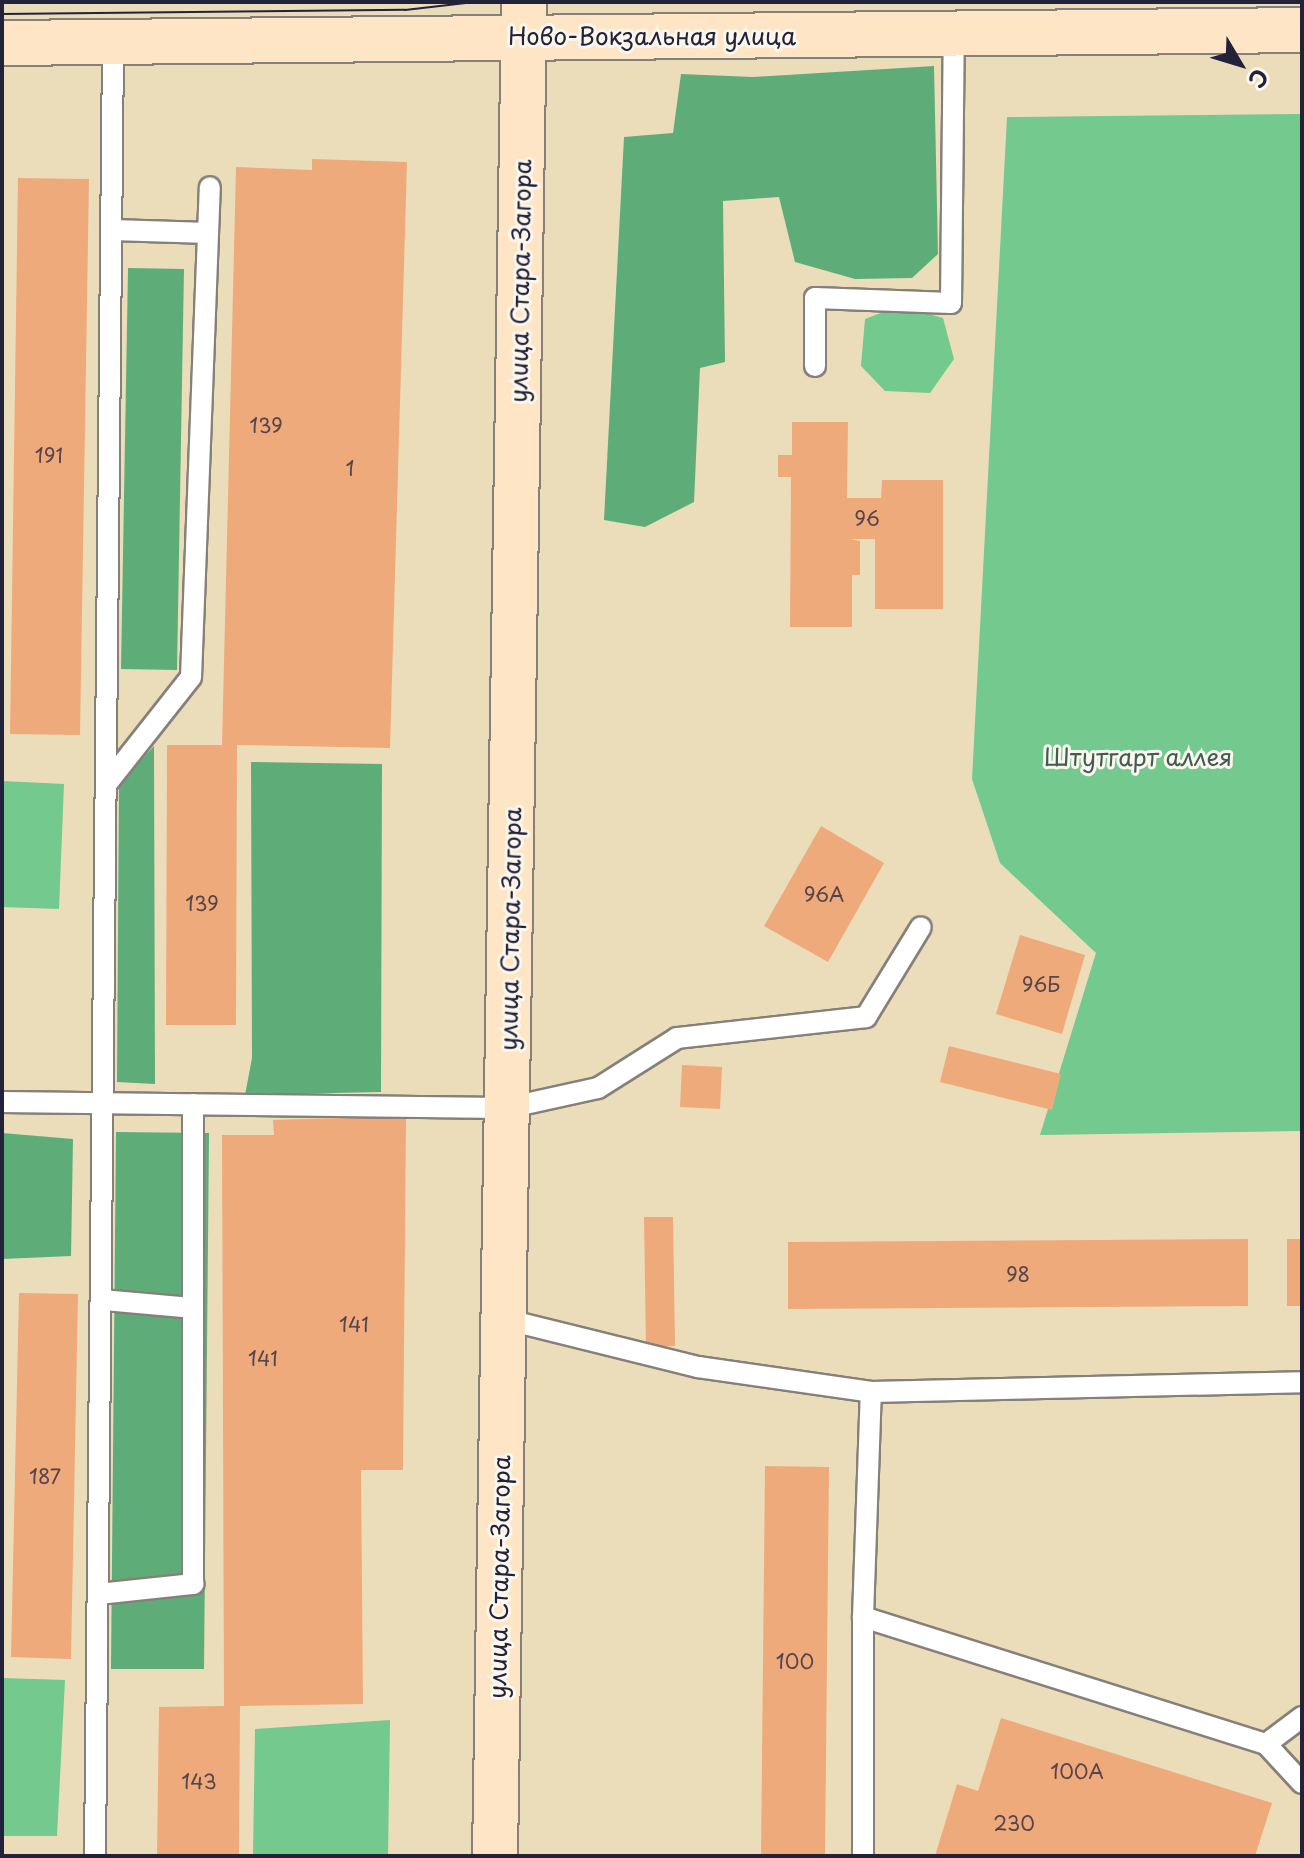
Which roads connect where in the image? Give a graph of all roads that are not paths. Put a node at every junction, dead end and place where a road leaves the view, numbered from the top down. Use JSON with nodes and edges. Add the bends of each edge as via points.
{"nodes":[{"id":1,"x":524,"y":19,"type":"edge"},
{"id":2,"x":1302,"y":30,"type":"edge"},
{"id":3,"x":954,"y":36,"type":"junction"},
{"id":4,"x":113,"y":42,"type":"junction"},
{"id":5,"x":2,"y":43,"type":"edge"},
{"id":6,"x":210,"y":187,"type":"dead end"},
{"id":7,"x":114,"y":230,"type":"junction"},
{"id":8,"x":207,"y":233,"type":"junction"},
{"id":9,"x":815,"y":366,"type":"dead end"},
{"id":10,"x":109,"y":781,"type":"junction"},
{"id":11,"x":921,"y":927,"type":"dead end"},
{"id":12,"x":2,"y":1102,"type":"edge"},
{"id":13,"x":106,"y":1104,"type":"junction"},
{"id":14,"x":193,"y":1104,"type":"junction"},
{"id":15,"x":507,"y":1108,"type":"junction"},
{"id":16,"x":103,"y":1300,"type":"junction"},
{"id":17,"x":193,"y":1308,"type":"junction"},
{"id":18,"x":504,"y":1319,"type":"junction"},
{"id":19,"x":1302,"y":1382,"type":"edge"},
{"id":20,"x":871,"y":1392,"type":"junction"},
{"id":21,"x":99,"y":1594,"type":"junction"},
{"id":22,"x":863,"y":1617,"type":"junction"},
{"id":23,"x":1302,"y":1717,"type":"edge"},
{"id":24,"x":1266,"y":1744,"type":"junction"},
{"id":25,"x":1302,"y":1783,"type":"edge"},
{"id":26,"x":95,"y":1856,"type":"edge"},
{"id":27,"x":495,"y":1856,"type":"edge"},
{"id":28,"x":863,"y":1856,"type":"edge"}],
"edges":[{"from":1,"to":3,"type":"main road","name":"Ново-Вокзальная улица"},
{"from":1,"to":4,"type":"main road","name":"Ново-Вокзальная улица"},
{"from":1,"to":15,"type":"main road","name":"улица Стара-Загора"},
{"from":2,"to":3,"type":"main road","name":"Ново-Вокзальная улица"},
{"from":3,"to":9,"type":"lane","via":[[951,303],[815,298]]},
{"from":4,"to":5,"type":"main road","name":"Ново-Вокзальная улица"},
{"from":4,"to":7,"type":"lane"},
{"from":6,"to":8,"type":"lane"},
{"from":7,"to":8,"type":"lane"},
{"from":7,"to":10,"type":"lane"},
{"from":8,"to":10,"type":"lane","via":[[191,677]]},
{"from":10,"to":13,"type":"lane"},
{"from":11,"to":15,"type":"lane","via":[[866,1017],[677,1038],[598,1088]]},
{"from":12,"to":13,"type":"lane"},
{"from":13,"to":14,"type":"lane"},
{"from":13,"to":16,"type":"lane"},
{"from":14,"to":15,"type":"lane"},
{"from":14,"to":17,"type":"lane"},
{"from":15,"to":18,"type":"main road","name":"улица Стара-Загора"},
{"from":16,"to":17,"type":"lane"},
{"from":16,"to":21,"type":"lane"},
{"from":17,"to":21,"type":"lane","via":[[193,1584]]},
{"from":18,"to":20,"type":"lane","via":[[698,1367]]},
{"from":18,"to":27,"type":"main road","name":"улица Стара-Загора"},
{"from":19,"to":20,"type":"lane"},
{"from":20,"to":22,"type":"lane"},
{"from":21,"to":26,"type":"lane"},
{"from":22,"to":24,"type":"lane"},
{"from":22,"to":28,"type":"lane"},
{"from":23,"to":24,"type":"lane"},
{"from":24,"to":25,"type":"lane"}]}
